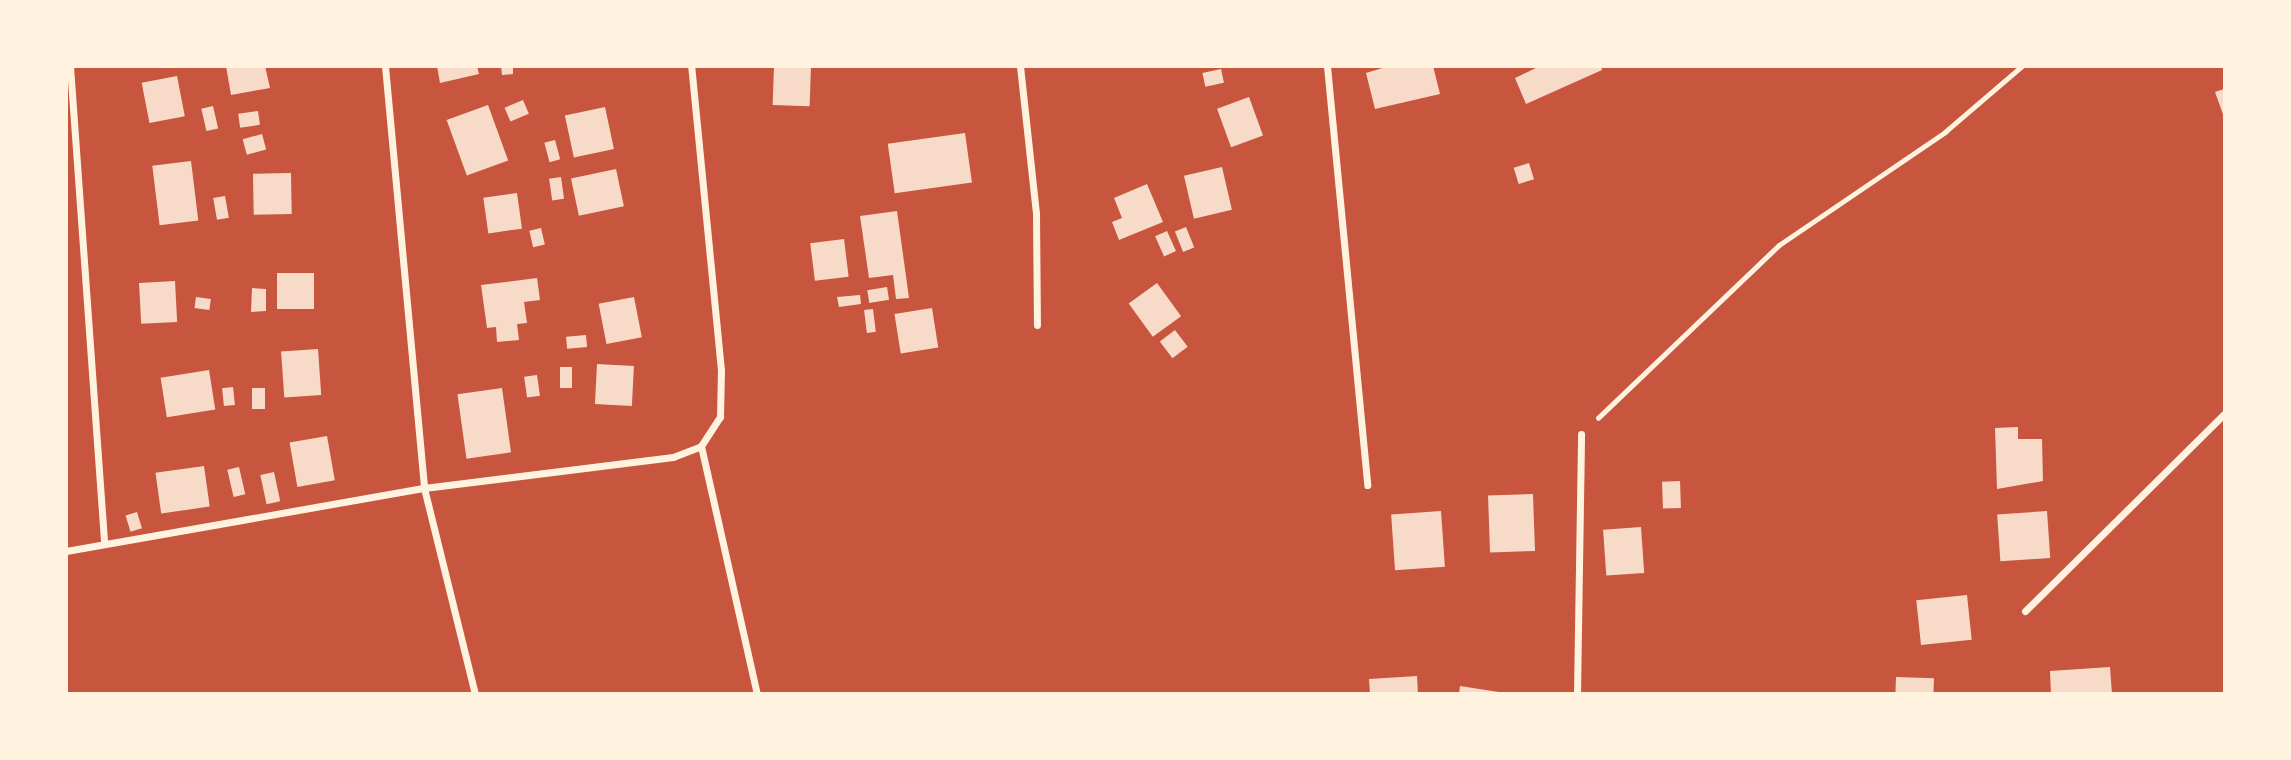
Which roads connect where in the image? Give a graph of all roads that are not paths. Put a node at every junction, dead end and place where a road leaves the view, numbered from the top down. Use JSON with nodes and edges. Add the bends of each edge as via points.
{"nodes":[{"id":1,"x":70,"y":66,"type":"edge"},
{"id":2,"x":385,"y":66,"type":"edge"},
{"id":3,"x":691,"y":66,"type":"edge"},
{"id":4,"x":1020,"y":66,"type":"edge"},
{"id":5,"x":1326,"y":66,"type":"edge"},
{"id":6,"x":1037,"y":325,"type":"dead end"},
{"id":7,"x":2224,"y":414,"type":"edge"},
{"id":8,"x":1581,"y":434,"type":"road end"},
{"id":9,"x":701,"y":446,"type":"junction"},
{"id":10,"x":1367,"y":485,"type":"dead end"},
{"id":11,"x":424,"y":488,"type":"junction"},
{"id":12,"x":104,"y":542,"type":"junction"},
{"id":13,"x":66,"y":551,"type":"edge"},
{"id":14,"x":2025,"y":611,"type":"dead end"},
{"id":15,"x":475,"y":694,"type":"edge"},
{"id":16,"x":757,"y":694,"type":"edge"},
{"id":17,"x":1577,"y":694,"type":"edge"}],
"edges":[{"from":1,"to":12,"type":"street"},
{"from":2,"to":11,"type":"street"},
{"from":3,"to":9,"type":"street","via":[[721,370],[720,417]]},
{"from":4,"to":6,"type":"street","via":[[1036,214]]},
{"from":5,"to":10,"type":"street"},
{"from":7,"to":14,"type":"street"},
{"from":8,"to":17,"type":"street"},
{"from":9,"to":11,"type":"street","via":[[673,457]]},
{"from":9,"to":16,"type":"street"},
{"from":11,"to":12,"type":"street"},
{"from":11,"to":15,"type":"street"},
{"from":12,"to":13,"type":"street"}]}
